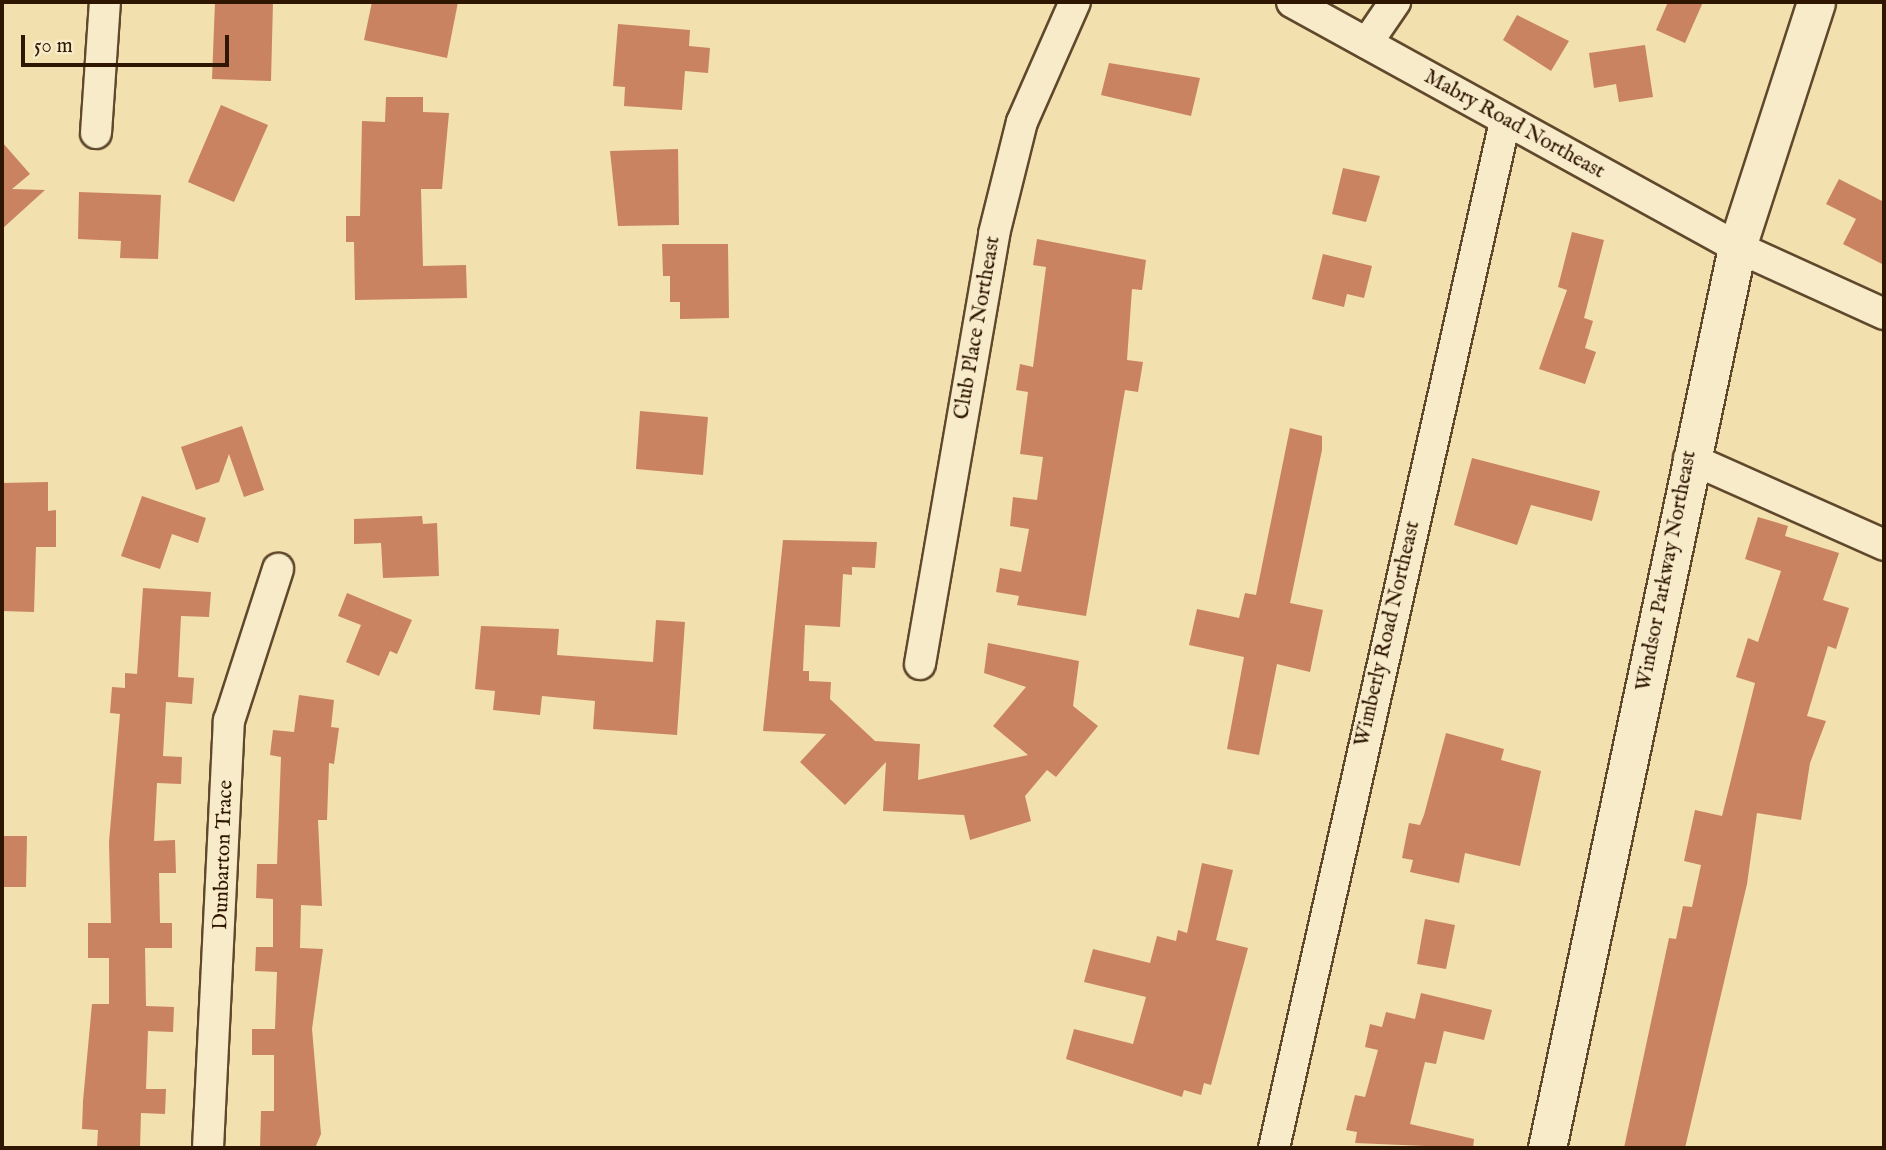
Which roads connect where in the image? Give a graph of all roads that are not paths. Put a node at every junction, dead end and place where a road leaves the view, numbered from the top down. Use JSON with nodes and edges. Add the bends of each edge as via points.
{"nodes":[{"id":1,"x":105,"y":2,"type":"edge"},
{"id":2,"x":1075,"y":2,"type":"edge"},
{"id":3,"x":1292,"y":2,"type":"edge"},
{"id":4,"x":1395,"y":2,"type":"edge"},
{"id":5,"x":1816,"y":2,"type":"edge"},
{"id":6,"x":1367,"y":43,"type":"junction"},
{"id":7,"x":1505,"y":121,"type":"junction"},
{"id":8,"x":96,"y":133,"type":"dead end"},
{"id":9,"x":1737,"y":247,"type":"junction"},
{"id":10,"x":1884,"y":314,"type":"edge"},
{"id":11,"x":1689,"y":458,"type":"junction"},
{"id":12,"x":1884,"y":545,"type":"edge"},
{"id":13,"x":278,"y":569,"type":"dead end"},
{"id":14,"x":920,"y":664,"type":"dead end"},
{"id":15,"x":208,"y":1148,"type":"edge"},
{"id":16,"x":1274,"y":1148,"type":"edge"},
{"id":17,"x":1547,"y":1148,"type":"edge"}],
"edges":[{"from":1,"to":8,"type":"street"},
{"from":2,"to":14,"type":"street","name":"Club Place Northeast","via":[[1022,122],[993,234]]},
{"from":3,"to":6,"type":"street","name":"Mabry Road Northeast"},
{"from":4,"to":6,"type":"street"},
{"from":5,"to":9,"type":"street","name":"Windsor Parkway Northeast"},
{"from":6,"to":7,"type":"street","name":"Mabry Road Northeast"},
{"from":7,"to":9,"type":"street","name":"Mabry Road Northeast"},
{"from":7,"to":16,"type":"street","name":"Wimberly Road Northeast"},
{"from":9,"to":10,"type":"street","name":"Mabry Road Northeast"},
{"from":9,"to":11,"type":"street","name":"Windsor Parkway Northeast"},
{"from":11,"to":12,"type":"street"},
{"from":11,"to":17,"type":"street","name":"Windsor Parkway Northeast"},
{"from":13,"to":15,"type":"street","name":"Dunbarton Trace","via":[[229,720]]}]}
